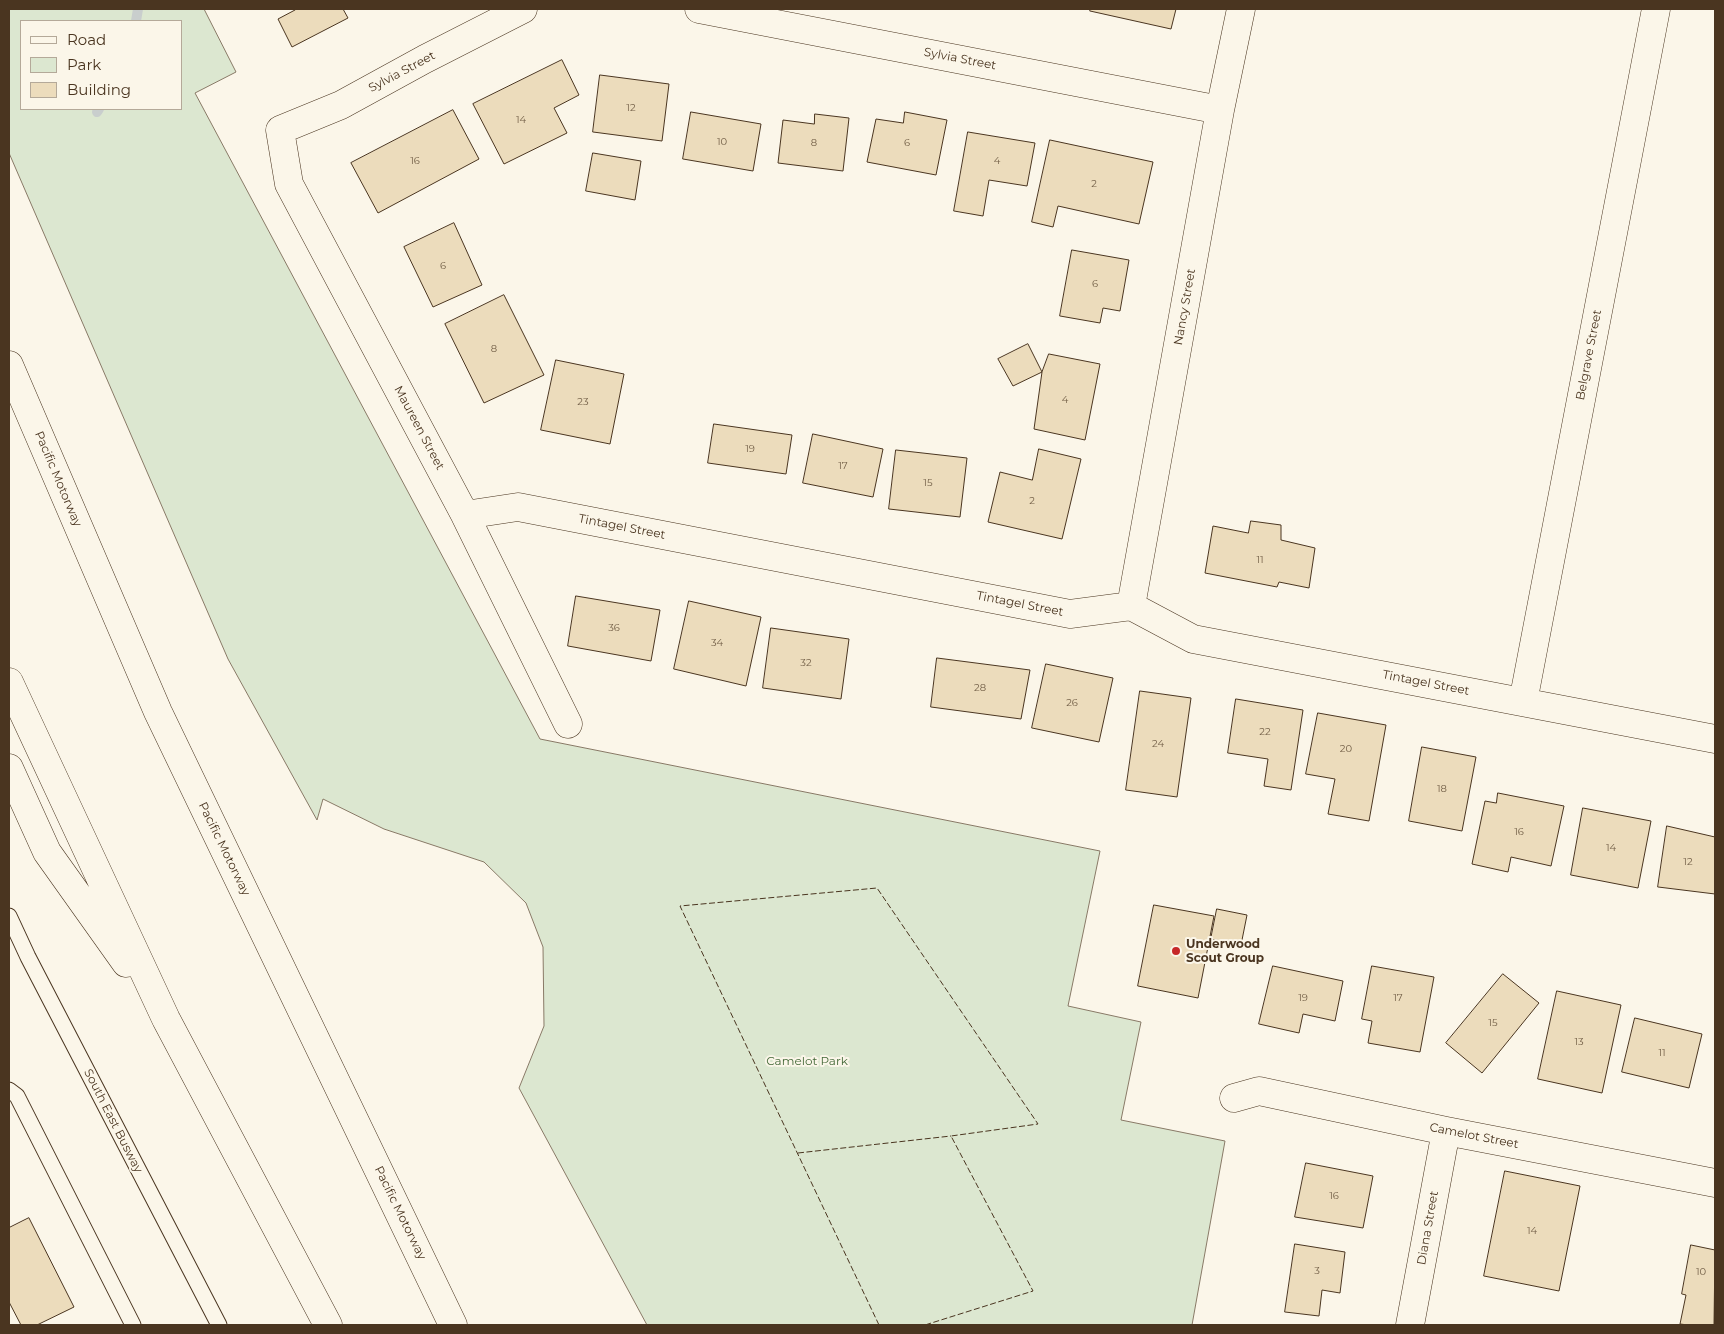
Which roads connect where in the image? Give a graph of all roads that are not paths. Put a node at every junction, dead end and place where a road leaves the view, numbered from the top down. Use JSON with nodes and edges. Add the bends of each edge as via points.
{"nodes":[{"id":1,"x":522,"y":9,"type":"edge"},
{"id":2,"x":699,"y":9,"type":"edge"},
{"id":3,"x":1241,"y":9,"type":"edge"},
{"id":4,"x":1656,"y":9,"type":"edge"},
{"id":5,"x":1220,"y":110,"type":"junction"},
{"id":6,"x":280,"y":130,"type":"joint"},
{"id":7,"x":9,"y":365,"type":"edge"},
{"id":8,"x":465,"y":515,"type":"junction"},
{"id":9,"x":1131,"y":606,"type":"junction"},
{"id":10,"x":9,"y":682,"type":"edge"},
{"id":11,"x":1523,"y":702,"type":"junction"},
{"id":12,"x":568,"y":724,"type":"dead end"},
{"id":13,"x":1715,"y":739,"type":"edge"},
{"id":14,"x":9,"y":768,"type":"edge"},
{"id":15,"x":9,"y":916,"type":"edge"},
{"id":16,"x":166,"y":1019,"type":"junction"},
{"id":17,"x":9,"y":1090,"type":"edge"},
{"id":18,"x":1234,"y":1098,"type":"dead end"},
{"id":19,"x":1446,"y":1131,"type":"junction"},
{"id":20,"x":1715,"y":1184,"type":"edge"},
{"id":21,"x":133,"y":1325,"type":"edge"},
{"id":22,"x":220,"y":1325,"type":"edge"},
{"id":23,"x":328,"y":1325,"type":"edge"},
{"id":24,"x":454,"y":1325,"type":"edge"},
{"id":25,"x":1410,"y":1325,"type":"edge"}],
"edges":[{"from":1,"to":6,"type":"main road","name":"Sylvia Street","via":[[340,105]]},
{"from":2,"to":5,"type":"main road","name":"Sylvia Street"},
{"from":3,"to":5,"type":"main road","name":"Nancy Street"},
{"from":4,"to":11,"type":"main road","name":"Belgrave Street"},
{"from":5,"to":9,"type":"main road","name":"Nancy Street"},
{"from":6,"to":8,"type":"main road","name":"Maureen Street","via":[[289,184]]},
{"from":7,"to":24,"type":"main road","name":"Pacific Motorway","via":[[158,712]]},
{"from":8,"to":9,"type":"main road","name":"Tintagel Street","via":[[518,508],[1070,614]]},
{"from":8,"to":12,"type":"main road","name":"Maureen Street"},
{"from":9,"to":11,"type":"main road","name":"Tintagel Street","via":[[1193,639]]},
{"from":10,"to":16,"type":"main road"},
{"from":11,"to":13,"type":"main road","name":"Tintagel Street"},
{"from":14,"to":16,"type":"main road","via":[[47,852]]},
{"from":15,"to":22,"type":"lane","name":"South East Busway"},
{"from":16,"to":23,"type":"main road"},
{"from":17,"to":21,"type":"lane","via":[[17,1096]]},
{"from":18,"to":19,"type":"main road","name":"Camelot Street","via":[[1259,1091]]},
{"from":19,"to":20,"type":"main road","name":"Camelot Street"},
{"from":19,"to":25,"type":"main road","name":"Diana Street"}]}
